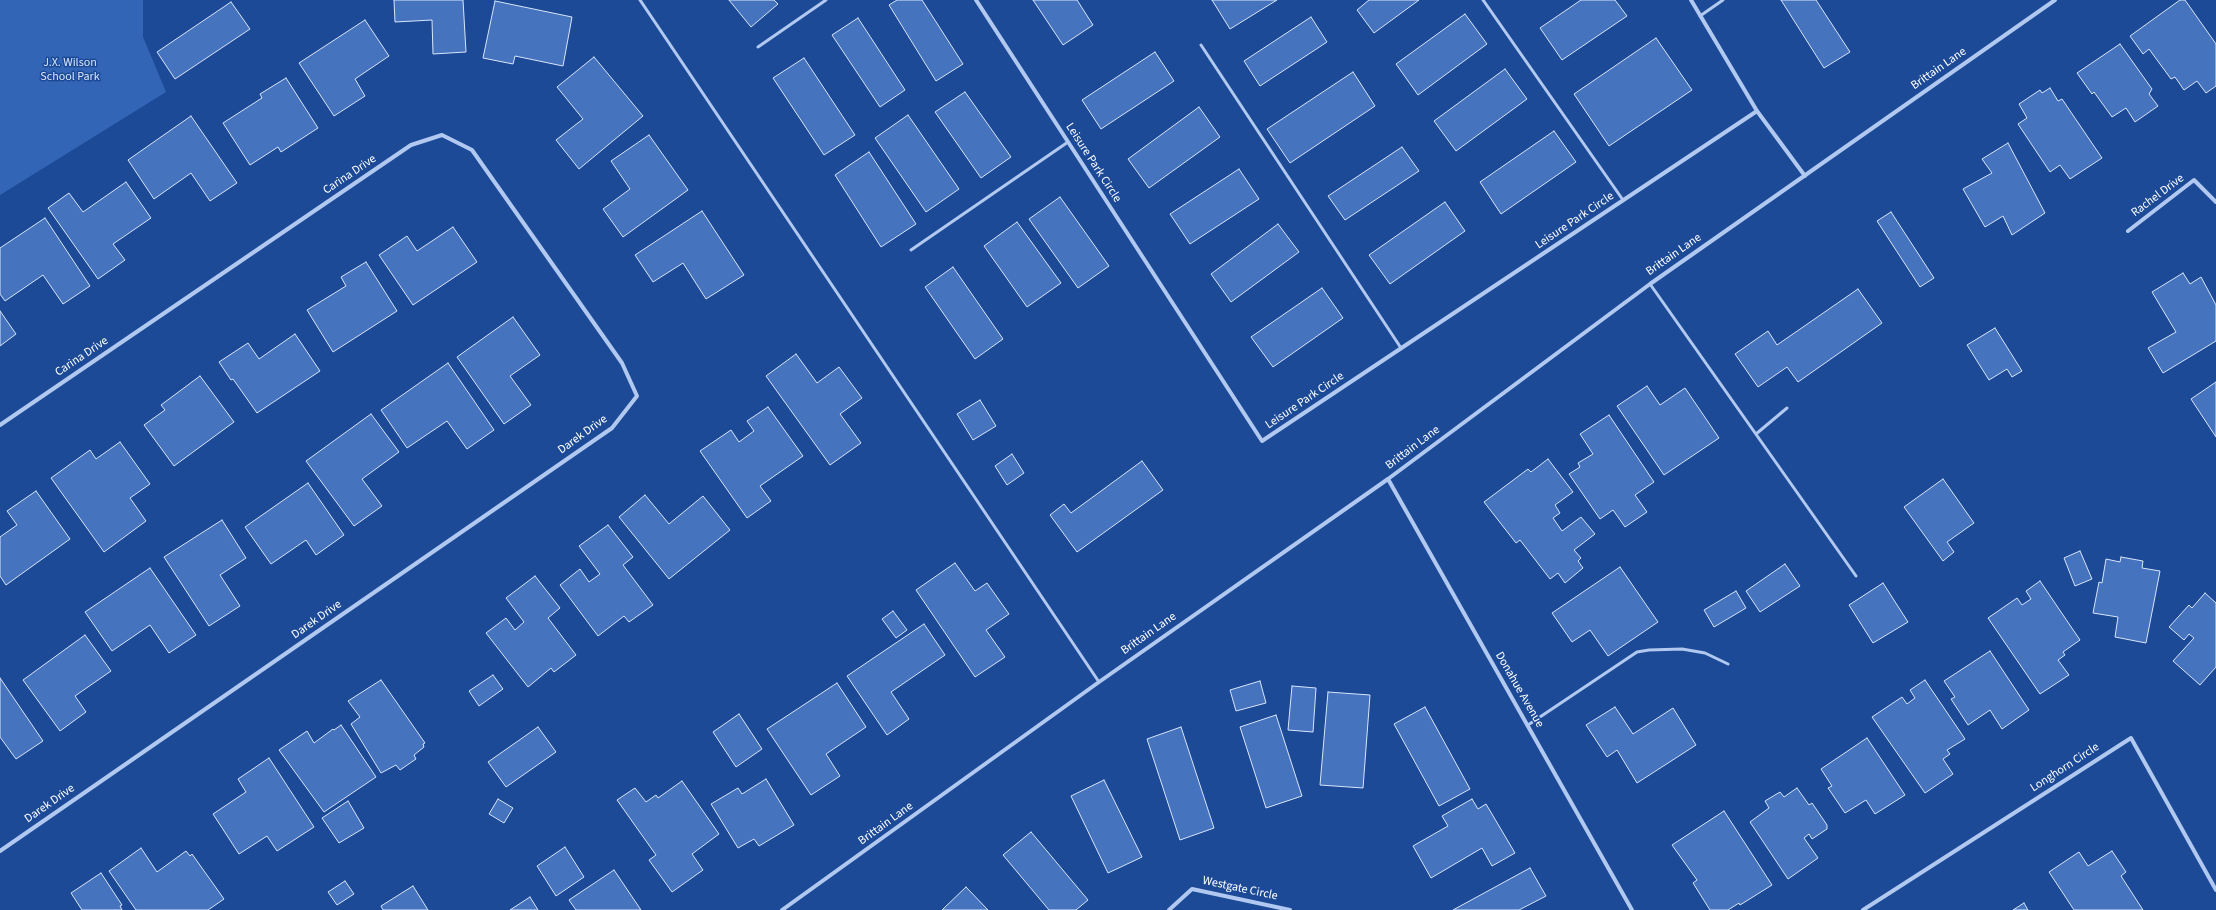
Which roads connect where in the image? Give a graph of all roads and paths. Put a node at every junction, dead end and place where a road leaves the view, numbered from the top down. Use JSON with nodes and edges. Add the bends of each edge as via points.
{"nodes":[{"id":1,"x":640,"y":0,"type":"edge"},
{"id":2,"x":826,"y":0,"type":"edge"},
{"id":3,"x":976,"y":0,"type":"edge"},
{"id":4,"x":1483,"y":0,"type":"edge"},
{"id":5,"x":1691,"y":0,"type":"edge"},
{"id":6,"x":1723,"y":0,"type":"edge"},
{"id":7,"x":2055,"y":0,"type":"edge"},
{"id":8,"x":1700,"y":16,"type":"junction"},
{"id":9,"x":1201,"y":45,"type":"dead end"},
{"id":10,"x":758,"y":47,"type":"dead end"},
{"id":11,"x":1757,"y":111,"type":"junction"},
{"id":12,"x":1068,"y":142,"type":"junction"},
{"id":13,"x":1805,"y":176,"type":"junction"},
{"id":14,"x":1623,"y":200,"type":"junction"},
{"id":15,"x":2216,"y":202,"type":"edge"},
{"id":16,"x":2128,"y":231,"type":"dead end"},
{"id":17,"x":911,"y":250,"type":"dead end"},
{"id":18,"x":1650,"y":284,"type":"junction"},
{"id":19,"x":1401,"y":348,"type":"junction"},
{"id":20,"x":636,"y":396,"type":"joint"},
{"id":21,"x":1787,"y":408,"type":"dead end"},
{"id":22,"x":0,"y":425,"type":"edge"},
{"id":23,"x":1756,"y":434,"type":"junction"},
{"id":24,"x":1388,"y":479,"type":"junction"},
{"id":25,"x":1856,"y":576,"type":"dead end"},
{"id":26,"x":1728,"y":664,"type":"dead end"},
{"id":27,"x":1099,"y":682,"type":"junction"},
{"id":28,"x":1528,"y":725,"type":"junction"},
{"id":29,"x":0,"y":851,"type":"edge"},
{"id":30,"x":2216,"y":890,"type":"edge"},
{"id":31,"x":782,"y":910,"type":"edge"},
{"id":32,"x":1169,"y":910,"type":"edge"},
{"id":33,"x":1290,"y":910,"type":"edge"},
{"id":34,"x":1632,"y":910,"type":"edge"},
{"id":35,"x":1863,"y":910,"type":"edge"}],
"edges":[{"from":1,"to":27,"type":"lane"},
{"from":2,"to":10,"type":"lane"},
{"from":3,"to":12,"type":"street","name":"Leisure Park Circle"},
{"from":4,"to":14,"type":"lane"},
{"from":5,"to":8,"type":"street"},
{"from":6,"to":8,"type":"lane"},
{"from":7,"to":13,"type":"street","name":"Brittain Lane"},
{"from":8,"to":11,"type":"street"},
{"from":9,"to":19,"type":"lane"},
{"from":11,"to":13,"type":"street"},
{"from":11,"to":14,"type":"street","name":"Leisure Park Circle"},
{"from":12,"to":17,"type":"lane"},
{"from":12,"to":19,"type":"street","name":"Leisure Park Circle","via":[[1262,441]]},
{"from":13,"to":18,"type":"street","name":"Brittain Lane"},
{"from":14,"to":19,"type":"street","name":"Leisure Park Circle"},
{"from":15,"to":16,"type":"street","name":"Rachel Drive","via":[[2194,180]]},
{"from":18,"to":23,"type":"lane"},
{"from":18,"to":24,"type":"street","name":"Brittain Lane"},
{"from":20,"to":22,"type":"street","name":"Carina Drive","via":[[622,364],[472,150],[442,136],[411,145]]},
{"from":20,"to":29,"type":"street","name":"Darek Drive","via":[[612,428]]},
{"from":21,"to":23,"type":"lane"},
{"from":23,"to":25,"type":"lane"},
{"from":24,"to":27,"type":"street","name":"Brittain Lane"},
{"from":24,"to":28,"type":"street","name":"Donahue Avenue"},
{"from":26,"to":28,"type":"lane","via":[[1705,653],[1682,649],[1637,652]]},
{"from":27,"to":31,"type":"street","name":"Brittain Lane"},
{"from":28,"to":34,"type":"street","name":"Donahue Avenue"},
{"from":30,"to":35,"type":"street","name":"Longhorn Circle","via":[[2131,738]]},
{"from":32,"to":33,"type":"street","name":"Westgate Circle","via":[[1192,889]]}]}
